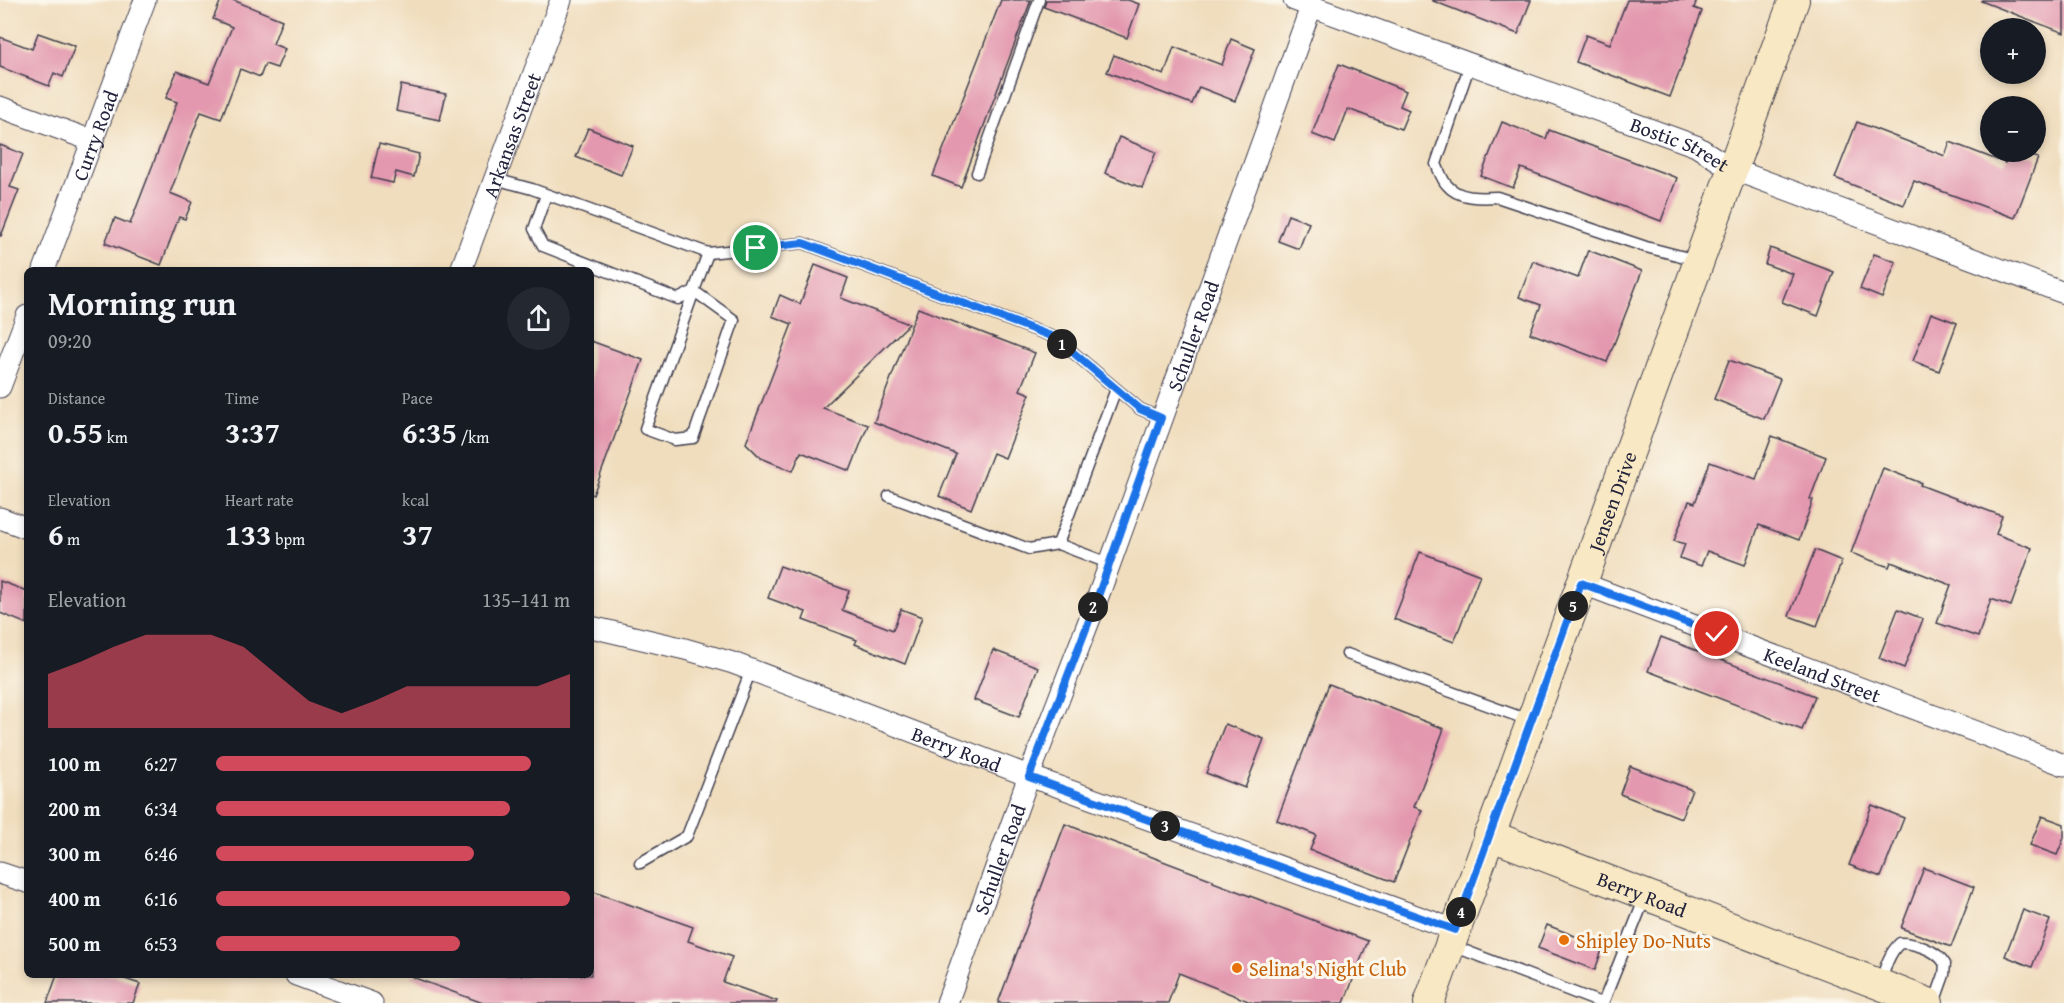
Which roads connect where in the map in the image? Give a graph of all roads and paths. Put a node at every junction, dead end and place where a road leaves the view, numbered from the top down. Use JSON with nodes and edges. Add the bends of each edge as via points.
{"nodes":[{"id":1,"x":145,"y":0,"type":"edge"},
{"id":2,"x":561,"y":0,"type":"edge"},
{"id":3,"x":1040,"y":0,"type":"edge"},
{"id":4,"x":1794,"y":0,"type":"edge"},
{"id":5,"x":1302,"y":3,"type":"edge"},
{"id":6,"x":1470,"y":64,"type":"junction"},
{"id":7,"x":0,"y":107,"type":"edge"},
{"id":8,"x":93,"y":141,"type":"junction"},
{"id":9,"x":1732,"y":169,"type":"junction"},
{"id":10,"x":977,"y":173,"type":"dead end"},
{"id":11,"x":495,"y":179,"type":"junction"},
{"id":12,"x":546,"y":195,"type":"junction"},
{"id":13,"x":708,"y":253,"type":"junction"},
{"id":14,"x":1699,"y":261,"type":"junction"},
{"id":15,"x":45,"y":267,"type":"edge"},
{"id":16,"x":462,"y":267,"type":"edge"},
{"id":17,"x":694,"y":291,"type":"junction"},
{"id":18,"x":2064,"y":293,"type":"edge"},
{"id":19,"x":24,"y":324,"type":"edge"},
{"id":20,"x":0,"y":387,"type":"edge"},
{"id":21,"x":1116,"y":389,"type":"junction"},
{"id":22,"x":1161,"y":418,"type":"junction"},
{"id":23,"x":889,"y":496,"type":"dead end"},
{"id":24,"x":0,"y":518,"type":"edge"},
{"id":25,"x":24,"y":527,"type":"edge"},
{"id":26,"x":1058,"y":544,"type":"junction"},
{"id":27,"x":1108,"y":563,"type":"junction"},
{"id":28,"x":1581,"y":583,"type":"junction"},
{"id":29,"x":594,"y":628,"type":"edge"},
{"id":30,"x":1347,"y":654,"type":"dead end"},
{"id":31,"x":750,"y":670,"type":"junction"},
{"id":32,"x":1531,"y":721,"type":"junction"},
{"id":33,"x":2064,"y":765,"type":"edge"},
{"id":34,"x":1029,"y":777,"type":"junction"},
{"id":35,"x":1490,"y":835,"type":"junction"},
{"id":36,"x":640,"y":863,"type":"dead end"},
{"id":37,"x":0,"y":873,"type":"edge"},
{"id":38,"x":24,"y":881,"type":"edge"},
{"id":39,"x":1646,"y":895,"type":"junction"},
{"id":40,"x":1452,"y":937,"type":"junction"},
{"id":41,"x":302,"y":978,"type":"edge"},
{"id":42,"x":1880,"y":984,"type":"junction"},
{"id":43,"x":324,"y":988,"type":"edge"},
{"id":44,"x":372,"y":1003,"type":"edge"},
{"id":45,"x":947,"y":1003,"type":"edge"},
{"id":46,"x":1429,"y":1003,"type":"edge"},
{"id":47,"x":1602,"y":1003,"type":"edge"},
{"id":48,"x":1928,"y":1003,"type":"edge"},
{"id":49,"x":1934,"y":1003,"type":"edge"}],
"edges":[{"from":1,"to":8,"type":"street","name":"Curry Road"},
{"from":2,"to":11,"type":"street","name":"Arkansas Street"},
{"from":3,"to":10,"type":"lane"},
{"from":4,"to":9,"type":"main road","name":"Jensen Drive"},
{"from":5,"to":6,"type":"street","name":"Bostic Street"},
{"from":5,"to":22,"type":"street","name":"Schuller Road"},
{"from":6,"to":9,"type":"street","name":"Bostic Street","via":[[1696,146]]},
{"from":6,"to":14,"type":"lane","via":[[1436,164],[1447,186],[1460,194],[1497,198]]},
{"from":7,"to":8,"type":"street"},
{"from":8,"to":15,"type":"street","name":"Curry Road"},
{"from":9,"to":14,"type":"main road","name":"Jensen Drive"},
{"from":9,"to":18,"type":"street","name":"Bostic Street"},
{"from":11,"to":12,"type":"lane"},
{"from":11,"to":16,"type":"street","name":"Arkansas Street"},
{"from":12,"to":13,"type":"lane"},
{"from":12,"to":17,"type":"lane","via":[[534,229],[543,246],[678,299]]},
{"from":13,"to":17,"type":"lane"},
{"from":13,"to":21,"type":"lane","via":[[803,243],[1056,338]]},
{"from":14,"to":28,"type":"main road","name":"Jensen Drive"},
{"from":17,"to":17,"type":"lane","via":[[734,320],[693,438],[675,440],[645,429]]},
{"from":19,"to":20,"type":"street"},
{"from":21,"to":22,"type":"lane","via":[[1140,409]]},
{"from":21,"to":26,"type":"lane"},
{"from":22,"to":27,"type":"street","name":"Schuller Road"},
{"from":23,"to":26,"type":"lane","via":[[1029,549]]},
{"from":24,"to":25,"type":"street"},
{"from":26,"to":27,"type":"lane"},
{"from":27,"to":34,"type":"street","name":"Schuller Road"},
{"from":28,"to":32,"type":"main road","name":"Jensen Drive"},
{"from":28,"to":33,"type":"street","name":"Keeland Street"},
{"from":29,"to":31,"type":"street","name":"Berry Road","via":[[685,649]]},
{"from":30,"to":32,"type":"lane"},
{"from":31,"to":34,"type":"street","name":"Berry Road"},
{"from":31,"to":36,"type":"lane","via":[[687,836]]},
{"from":32,"to":35,"type":"main road","name":"Jensen Drive"},
{"from":34,"to":40,"type":"street","name":"Berry Road"},
{"from":34,"to":45,"type":"street","name":"Schuller Road"},
{"from":35,"to":39,"type":"main road","name":"Berry Road"},
{"from":35,"to":40,"type":"main road","name":"Jensen Drive"},
{"from":37,"to":38,"type":"street"},
{"from":39,"to":42,"type":"main road","name":"Berry Road"},
{"from":39,"to":47,"type":"lane"},
{"from":40,"to":46,"type":"main road","name":"Jensen Drive"},
{"from":40,"to":47,"type":"lane"},
{"from":41,"to":43,"type":"street"},
{"from":42,"to":48,"type":"main road","name":"Berry Road"},
{"from":42,"to":49,"type":"lane","via":[[1894,948],[1908,943],[1935,953],[1945,964]]},
{"from":43,"to":44,"type":"street"}]}
